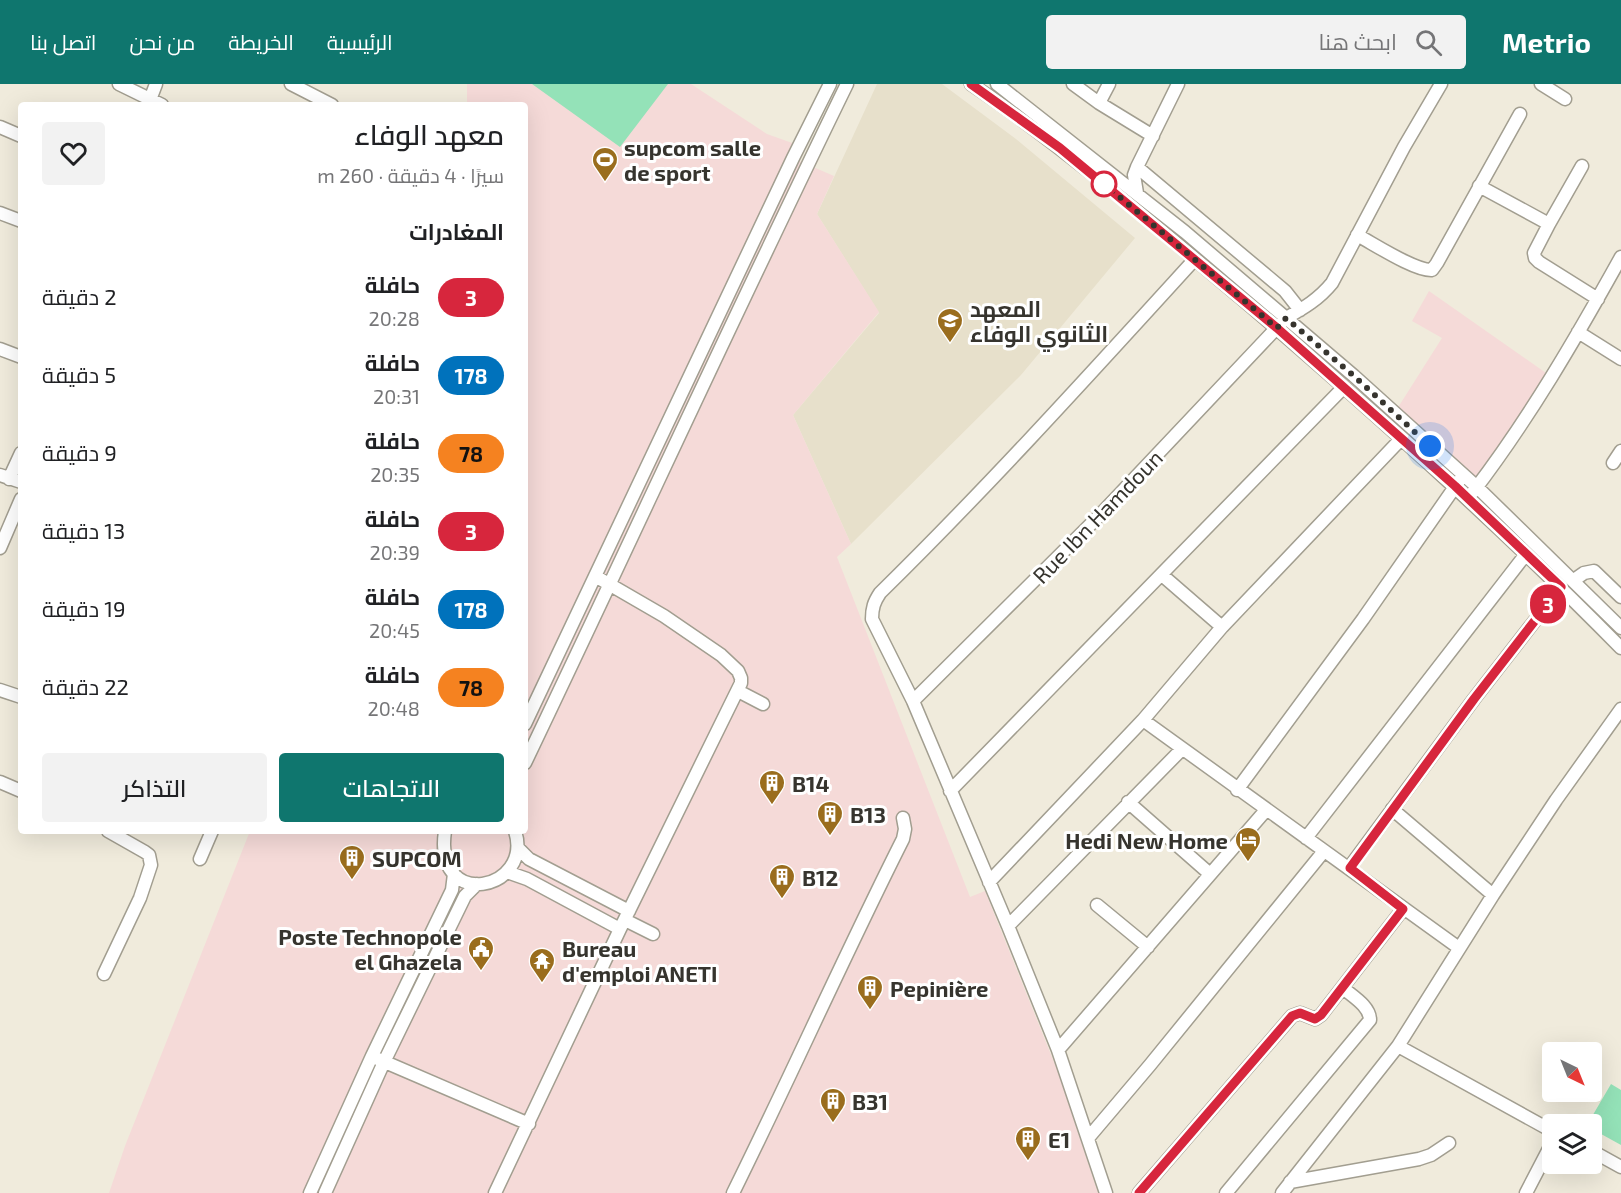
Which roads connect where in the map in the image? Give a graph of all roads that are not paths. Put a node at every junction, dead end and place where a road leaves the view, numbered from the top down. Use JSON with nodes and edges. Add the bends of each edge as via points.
{"nodes":[{"id":1,"x":119,"y":84,"type":"edge"},
{"id":2,"x":156,"y":84,"type":"edge"},
{"id":3,"x":291,"y":84,"type":"edge"},
{"id":4,"x":830,"y":84,"type":"edge"},
{"id":5,"x":847,"y":84,"type":"edge"},
{"id":6,"x":971,"y":84,"type":"edge"},
{"id":7,"x":997,"y":84,"type":"edge"},
{"id":8,"x":1073,"y":84,"type":"edge"},
{"id":9,"x":1109,"y":84,"type":"edge"},
{"id":10,"x":1178,"y":84,"type":"edge"},
{"id":11,"x":1441,"y":84,"type":"edge"},
{"id":12,"x":1541,"y":84,"type":"edge"},
{"id":13,"x":1565,"y":99,"type":"dead end"},
{"id":14,"x":151,"y":102,"type":"edge"},
{"id":15,"x":153,"y":102,"type":"edge"},
{"id":16,"x":326,"y":102,"type":"edge"},
{"id":17,"x":1099,"y":103,"type":"junction"},
{"id":18,"x":1520,"y":114,"type":"dead end"},
{"id":19,"x":0,"y":126,"type":"edge"},
{"id":20,"x":18,"y":135,"type":"edge"},
{"id":21,"x":1154,"y":136,"type":"junction"},
{"id":22,"x":1582,"y":166,"type":"dead end"},
{"id":23,"x":1137,"y":167,"type":"junction"},
{"id":24,"x":1479,"y":186,"type":"junction"},
{"id":25,"x":1137,"y":193,"type":"junction"},
{"id":26,"x":0,"y":213,"type":"edge"},
{"id":27,"x":18,"y":219,"type":"edge"},
{"id":28,"x":1549,"y":224,"type":"junction"},
{"id":29,"x":1358,"y":235,"type":"junction"},
{"id":30,"x":1621,"y":257,"type":"edge"},
{"id":31,"x":1195,"y":259,"type":"junction"},
{"id":32,"x":1598,"y":298,"type":"junction"},
{"id":33,"x":1300,"y":310,"type":"junction"},
{"id":34,"x":1286,"y":318,"type":"junction"},
{"id":35,"x":1277,"y":328,"type":"junction"},
{"id":36,"x":1578,"y":332,"type":"junction"},
{"id":37,"x":0,"y":349,"type":"edge"},
{"id":38,"x":18,"y":356,"type":"edge"},
{"id":39,"x":1621,"y":358,"type":"edge"},
{"id":40,"x":1343,"y":388,"type":"junction"},
{"id":41,"x":1401,"y":439,"type":"junction"},
{"id":42,"x":1621,"y":451,"type":"edge"},
{"id":43,"x":18,"y":460,"type":"edge"},
{"id":44,"x":1613,"y":463,"type":"dead end"},
{"id":45,"x":1464,"y":475,"type":"junction"},
{"id":46,"x":10,"y":479,"type":"edge"},
{"id":47,"x":1455,"y":486,"type":"junction"},
{"id":48,"x":1477,"y":487,"type":"junction"},
{"id":49,"x":1468,"y":498,"type":"junction"},
{"id":50,"x":18,"y":506,"type":"edge"},
{"id":51,"x":0,"y":548,"type":"edge"},
{"id":52,"x":1526,"y":554,"type":"junction"},
{"id":53,"x":595,"y":576,"type":"junction"},
{"id":54,"x":1162,"y":576,"type":"junction"},
{"id":55,"x":1574,"y":580,"type":"junction"},
{"id":56,"x":610,"y":584,"type":"junction"},
{"id":57,"x":1561,"y":587,"type":"junction"},
{"id":58,"x":1621,"y":597,"type":"edge"},
{"id":59,"x":1222,"y":627,"type":"junction"},
{"id":60,"x":1621,"y":628,"type":"edge"},
{"id":61,"x":1620,"y":645,"type":"edge"},
{"id":62,"x":0,"y":690,"type":"edge"},
{"id":63,"x":738,"y":691,"type":"junction"},
{"id":64,"x":18,"y":696,"type":"edge"},
{"id":65,"x":913,"y":701,"type":"junction"},
{"id":66,"x":763,"y":704,"type":"dead end"},
{"id":67,"x":1621,"y":709,"type":"edge"},
{"id":68,"x":528,"y":718,"type":"edge"},
{"id":69,"x":1143,"y":720,"type":"junction"},
{"id":70,"x":1182,"y":749,"type":"junction"},
{"id":71,"x":528,"y":757,"type":"edge"},
{"id":72,"x":0,"y":782,"type":"edge"},
{"id":73,"x":18,"y":790,"type":"edge"},
{"id":74,"x":1237,"y":790,"type":"junction"},
{"id":75,"x":950,"y":791,"type":"junction"},
{"id":76,"x":1128,"y":802,"type":"junction"},
{"id":77,"x":1392,"y":809,"type":"junction"},
{"id":78,"x":1266,"y":810,"type":"junction"},
{"id":79,"x":903,"y":818,"type":"dead end"},
{"id":80,"x":113,"y":834,"type":"edge"},
{"id":81,"x":211,"y":834,"type":"edge"},
{"id":82,"x":445,"y":834,"type":"edge"},
{"id":83,"x":516,"y":834,"type":"edge"},
{"id":84,"x":1306,"y":838,"type":"junction"},
{"id":85,"x":518,"y":848,"type":"junction"},
{"id":86,"x":1324,"y":851,"type":"junction"},
{"id":87,"x":200,"y":859,"type":"dead end"},
{"id":88,"x":1350,"y":868,"type":"junction"},
{"id":89,"x":507,"y":872,"type":"junction"},
{"id":90,"x":454,"y":874,"type":"junction"},
{"id":91,"x":1210,"y":874,"type":"junction"},
{"id":92,"x":988,"y":882,"type":"junction"},
{"id":93,"x":477,"y":884,"type":"junction"},
{"id":94,"x":1493,"y":895,"type":"junction"},
{"id":95,"x":1097,"y":905,"type":"dead end"},
{"id":96,"x":1403,"y":909,"type":"junction"},
{"id":97,"x":625,"y":920,"type":"junction"},
{"id":98,"x":1008,"y":927,"type":"junction"},
{"id":99,"x":652,"y":934,"type":"dead end"},
{"id":100,"x":1148,"y":946,"type":"junction"},
{"id":101,"x":1459,"y":948,"type":"junction"},
{"id":102,"x":104,"y":974,"type":"dead end"},
{"id":103,"x":1343,"y":988,"type":"junction"},
{"id":104,"x":1398,"y":1046,"type":"junction"},
{"id":105,"x":1058,"y":1050,"type":"junction"},
{"id":106,"x":372,"y":1056,"type":"junction"},
{"id":107,"x":384,"y":1062,"type":"junction"},
{"id":108,"x":529,"y":1124,"type":"junction"},
{"id":109,"x":1542,"y":1125,"type":"edge"},
{"id":110,"x":1089,"y":1137,"type":"junction"},
{"id":111,"x":1449,"y":1143,"type":"dead end"},
{"id":112,"x":1602,"y":1157,"type":"edge"},
{"id":113,"x":1542,"y":1162,"type":"edge"},
{"id":114,"x":1621,"y":1167,"type":"edge"},
{"id":115,"x":1290,"y":1182,"type":"junction"},
{"id":116,"x":310,"y":1193,"type":"edge"},
{"id":117,"x":324,"y":1193,"type":"edge"},
{"id":118,"x":495,"y":1193,"type":"edge"},
{"id":119,"x":733,"y":1193,"type":"edge"},
{"id":120,"x":1106,"y":1193,"type":"edge"},
{"id":121,"x":1139,"y":1193,"type":"edge"},
{"id":122,"x":1226,"y":1193,"type":"edge"},
{"id":123,"x":1282,"y":1193,"type":"edge"},
{"id":124,"x":1526,"y":1193,"type":"edge"}],
"edges":[{"from":1,"to":14,"type":"street"},
{"from":2,"to":15,"type":"street"},
{"from":3,"to":16,"type":"street"},
{"from":4,"to":53,"type":"street"},
{"from":5,"to":56,"type":"street"},
{"from":6,"to":31,"type":"street","via":[[1060,148]]},
{"from":7,"to":25,"type":"street"},
{"from":8,"to":17,"type":"street"},
{"from":9,"to":17,"type":"street"},
{"from":10,"to":21,"type":"street"},
{"from":11,"to":29,"type":"street","name":"Rue Ibn Hamdoun"},
{"from":12,"to":13,"type":"street"},
{"from":17,"to":21,"type":"street"},
{"from":18,"to":24,"type":"street"},
{"from":19,"to":20,"type":"street"},
{"from":21,"to":23,"type":"street"},
{"from":22,"to":28,"type":"street"},
{"from":23,"to":25,"type":"street"},
{"from":23,"to":33,"type":"street","via":[[1285,291]]},
{"from":24,"to":28,"type":"street"},
{"from":24,"to":29,"type":"street","via":[[1432,270],[1411,264]]},
{"from":25,"to":34,"type":"street"},
{"from":26,"to":27,"type":"street"},
{"from":28,"to":32,"type":"street","via":[[1535,258]]},
{"from":29,"to":33,"type":"street","name":"Rue Ibn Hamdoun","via":[[1332,284]]},
{"from":30,"to":32,"type":"street"},
{"from":31,"to":35,"type":"street"},
{"from":31,"to":65,"type":"street","via":[[874,602],[872,619]]},
{"from":32,"to":36,"type":"street"},
{"from":33,"to":34,"type":"street","name":"Rue Ibn Hamdoun"},
{"from":34,"to":35,"type":"street","name":"Rue Ibn Hamdoun"},
{"from":34,"to":45,"type":"street"},
{"from":35,"to":40,"type":"street"},
{"from":35,"to":65,"type":"street","name":"Rue Ibn Hamdoun","via":[[1099,516]]},
{"from":36,"to":39,"type":"street"},
{"from":36,"to":48,"type":"street"},
{"from":37,"to":38,"type":"street"},
{"from":40,"to":41,"type":"street"},
{"from":40,"to":54,"type":"street"},
{"from":41,"to":47,"type":"street"},
{"from":41,"to":59,"type":"street"},
{"from":42,"to":44,"type":"street"},
{"from":43,"to":46,"type":"street"},
{"from":45,"to":47,"type":"street"},
{"from":45,"to":48,"type":"street"},
{"from":47,"to":49,"type":"street"},
{"from":47,"to":74,"type":"street"},
{"from":48,"to":49,"type":"street"},
{"from":48,"to":55,"type":"street"},
{"from":49,"to":52,"type":"street"},
{"from":50,"to":51,"type":"street"},
{"from":52,"to":57,"type":"street"},
{"from":52,"to":84,"type":"street"},
{"from":53,"to":56,"type":"street"},
{"from":53,"to":68,"type":"street"},
{"from":54,"to":59,"type":"street"},
{"from":54,"to":75,"type":"street"},
{"from":55,"to":58,"type":"street","via":[[1594,571]]},
{"from":55,"to":60,"type":"street"},
{"from":56,"to":63,"type":"street","via":[[721,654],[741,678]]},
{"from":56,"to":71,"type":"street"},
{"from":57,"to":61,"type":"street"},
{"from":57,"to":77,"type":"street"},
{"from":59,"to":69,"type":"street"},
{"from":62,"to":64,"type":"street"},
{"from":63,"to":66,"type":"street"},
{"from":63,"to":97,"type":"street"},
{"from":65,"to":75,"type":"street"},
{"from":67,"to":94,"type":"street"},
{"from":69,"to":70,"type":"street"},
{"from":69,"to":92,"type":"street"},
{"from":70,"to":74,"type":"street"},
{"from":70,"to":76,"type":"street"},
{"from":72,"to":73,"type":"street"},
{"from":74,"to":78,"type":"street"},
{"from":75,"to":92,"type":"street"},
{"from":76,"to":91,"type":"street"},
{"from":76,"to":98,"type":"street"},
{"from":77,"to":88,"type":"street"},
{"from":77,"to":94,"type":"street"},
{"from":78,"to":84,"type":"street"},
{"from":78,"to":91,"type":"street"},
{"from":79,"to":119,"type":"street","via":[[903,839]]},
{"from":80,"to":102,"type":"street","via":[[149,855],[151,865]]},
{"from":81,"to":87,"type":"street"},
{"from":82,"to":90,"type":"street","via":[[443,851]]},
{"from":83,"to":85,"type":"street"},
{"from":84,"to":86,"type":"street"},
{"from":85,"to":89,"type":"street","via":[[516,861]]},
{"from":85,"to":97,"type":"street"},
{"from":86,"to":88,"type":"street"},
{"from":86,"to":110,"type":"street"},
{"from":88,"to":96,"type":"street"},
{"from":89,"to":93,"type":"street","via":[[488,883]]},
{"from":89,"to":97,"type":"street"},
{"from":90,"to":93,"type":"street","via":[[465,883]]},
{"from":90,"to":106,"type":"street","via":[[452,890]]},
{"from":91,"to":100,"type":"street"},
{"from":92,"to":98,"type":"street"},
{"from":93,"to":107,"type":"street","via":[[465,896]]},
{"from":94,"to":101,"type":"street"},
{"from":95,"to":100,"type":"street"},
{"from":96,"to":101,"type":"street"},
{"from":96,"to":103,"type":"street"},
{"from":97,"to":99,"type":"street"},
{"from":97,"to":108,"type":"street"},
{"from":98,"to":105,"type":"street"},
{"from":100,"to":105,"type":"street"},
{"from":101,"to":104,"type":"street"},
{"from":103,"to":121,"type":"street","via":[[1318,1018],[1300,1013],[1292,1016]]},
{"from":103,"to":122,"type":"street","via":[[1366,1008],[1370,1020]]},
{"from":104,"to":109,"type":"street"},
{"from":104,"to":115,"type":"street"},
{"from":105,"to":110,"type":"street"},
{"from":106,"to":107,"type":"street"},
{"from":106,"to":116,"type":"street"},
{"from":107,"to":108,"type":"street"},
{"from":107,"to":117,"type":"street"},
{"from":108,"to":118,"type":"street"},
{"from":110,"to":120,"type":"street"},
{"from":111,"to":115,"type":"street","via":[[1419,1159]]},
{"from":112,"to":114,"type":"street"},
{"from":113,"to":124,"type":"street"},
{"from":115,"to":123,"type":"street"}]}
